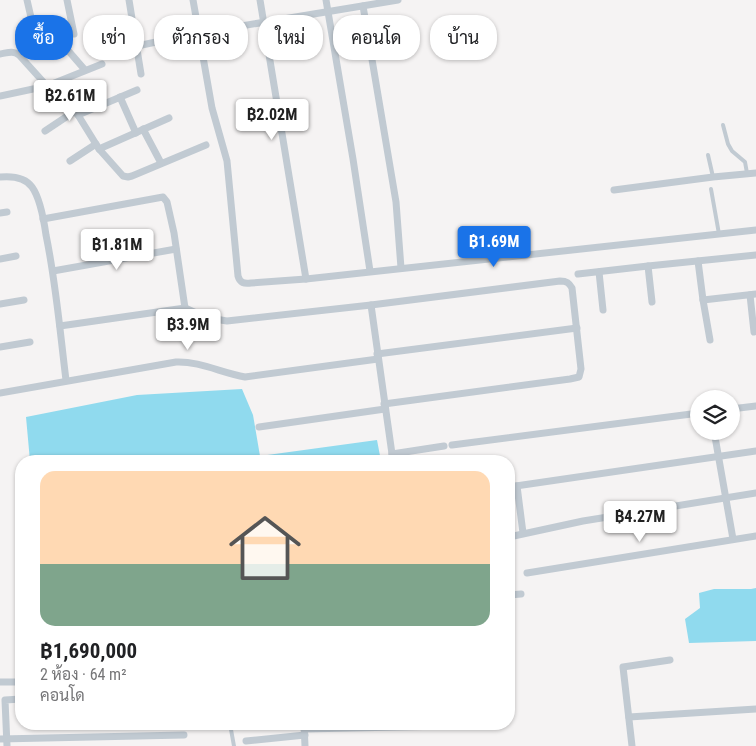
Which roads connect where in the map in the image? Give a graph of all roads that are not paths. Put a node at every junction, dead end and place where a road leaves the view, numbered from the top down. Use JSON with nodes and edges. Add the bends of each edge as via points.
{"nodes":[{"id":1,"x":27,"y":0,"type":"edge"},
{"id":2,"x":67,"y":0,"type":"edge"},
{"id":3,"x":129,"y":0,"type":"edge"},
{"id":4,"x":193,"y":0,"type":"edge"},
{"id":5,"x":260,"y":0,"type":"edge"},
{"id":6,"x":326,"y":0,"type":"edge"},
{"id":7,"x":398,"y":0,"type":"edge"},
{"id":8,"x":363,"y":6,"type":"junction"},
{"id":9,"x":327,"y":11,"type":"junction"},
{"id":10,"x":30,"y":15,"type":"edge"},
{"id":11,"x":132,"y":15,"type":"edge"},
{"id":12,"x":196,"y":15,"type":"edge"},
{"id":13,"x":263,"y":15,"type":"edge"},
{"id":14,"x":304,"y":15,"type":"edge"},
{"id":15,"x":74,"y":34,"type":"dead end"},
{"id":16,"x":0,"y":54,"type":"edge"},
{"id":17,"x":73,"y":56,"type":"edge"},
{"id":18,"x":139,"y":60,"type":"edge"},
{"id":19,"x":204,"y":60,"type":"edge"},
{"id":20,"x":270,"y":60,"type":"edge"},
{"id":21,"x":102,"y":64,"type":"dead end"},
{"id":22,"x":85,"y":70,"type":"junction"},
{"id":23,"x":141,"y":74,"type":"dead end"},
{"id":24,"x":47,"y":86,"type":"junction"},
{"id":25,"x":137,"y":90,"type":"dead end"},
{"id":26,"x":0,"y":96,"type":"edge"},
{"id":27,"x":120,"y":97,"type":"junction"},
{"id":28,"x":76,"y":113,"type":"junction"},
{"id":29,"x":169,"y":118,"type":"dead end"},
{"id":30,"x":723,"y":125,"type":"dead end"},
{"id":31,"x":143,"y":129,"type":"junction"},
{"id":32,"x":45,"y":131,"type":"dead end"},
{"id":33,"x":136,"y":133,"type":"junction"},
{"id":34,"x":206,"y":145,"type":"dead end"},
{"id":35,"x":98,"y":146,"type":"junction"},
{"id":36,"x":708,"y":155,"type":"dead end"},
{"id":37,"x":70,"y":162,"type":"dead end"},
{"id":38,"x":161,"y":163,"type":"junction"},
{"id":39,"x":747,"y":173,"type":"junction"},
{"id":40,"x":756,"y":173,"type":"edge"},
{"id":41,"x":0,"y":177,"type":"edge"},
{"id":42,"x":713,"y":177,"type":"junction"},
{"id":43,"x":711,"y":189,"type":"dead end"},
{"id":44,"x":614,"y":190,"type":"dead end"},
{"id":45,"x":43,"y":219,"type":"junction"},
{"id":46,"x":756,"y":230,"type":"edge"},
{"id":47,"x":719,"y":234,"type":"junction"},
{"id":48,"x":176,"y":249,"type":"junction"},
{"id":49,"x":756,"y":255,"type":"edge"},
{"id":50,"x":16,"y":256,"type":"dead end"},
{"id":51,"x":0,"y":259,"type":"edge"},
{"id":52,"x":698,"y":261,"type":"junction"},
{"id":53,"x":648,"y":266,"type":"junction"},
{"id":54,"x":401,"y":268,"type":"junction"},
{"id":55,"x":53,"y":270,"type":"junction"},
{"id":56,"x":370,"y":271,"type":"junction"},
{"id":57,"x":599,"y":272,"type":"junction"},
{"id":58,"x":578,"y":274,"type":"dead end"},
{"id":59,"x":306,"y":279,"type":"junction"},
{"id":60,"x":753,"y":294,"type":"edge"},
{"id":61,"x":24,"y":300,"type":"dead end"},
{"id":62,"x":703,"y":300,"type":"junction"},
{"id":63,"x":652,"y":302,"type":"dead end"},
{"id":64,"x":0,"y":304,"type":"edge"},
{"id":65,"x":371,"y":305,"type":"junction"},
{"id":66,"x":186,"y":308,"type":"junction"},
{"id":67,"x":602,"y":310,"type":"dead end"},
{"id":68,"x":60,"y":326,"type":"junction"},
{"id":69,"x":577,"y":328,"type":"junction"},
{"id":70,"x":754,"y":332,"type":"dead end"},
{"id":71,"x":710,"y":340,"type":"dead end"},
{"id":72,"x":30,"y":342,"type":"dead end"},
{"id":73,"x":0,"y":347,"type":"edge"},
{"id":74,"x":378,"y":357,"type":"junction"},
{"id":75,"x":66,"y":380,"type":"junction"},
{"id":76,"x":0,"y":393,"type":"edge"},
{"id":77,"x":756,"y":406,"type":"edge"},
{"id":78,"x":385,"y":407,"type":"junction"},
{"id":79,"x":740,"y":408,"type":"edge"},
{"id":80,"x":690,"y":415,"type":"edge"},
{"id":81,"x":259,"y":426,"type":"dead end"},
{"id":82,"x":715,"y":440,"type":"edge"},
{"id":83,"x":756,"y":451,"type":"edge"},
{"id":84,"x":392,"y":455,"type":"edge"},
{"id":85,"x":406,"y":455,"type":"edge"},
{"id":86,"x":718,"y":457,"type":"junction"},
{"id":87,"x":517,"y":486,"type":"joint"},
{"id":88,"x":756,"y":493,"type":"edge"},
{"id":89,"x":725,"y":498,"type":"junction"},
{"id":90,"x":523,"y":533,"type":"junction"},
{"id":91,"x":515,"y":535,"type":"edge"},
{"id":92,"x":756,"y":536,"type":"edge"},
{"id":93,"x":733,"y":539,"type":"junction"},
{"id":94,"x":527,"y":573,"type":"dead end"},
{"id":95,"x":522,"y":594,"type":"dead end"},
{"id":96,"x":515,"y":595,"type":"edge"},
{"id":97,"x":670,"y":660,"type":"dead end"},
{"id":98,"x":0,"y":682,"type":"edge"},
{"id":99,"x":15,"y":682,"type":"edge"},
{"id":100,"x":15,"y":699,"type":"edge"},
{"id":101,"x":756,"y":709,"type":"edge"},
{"id":102,"x":629,"y":717,"type":"junction"},
{"id":103,"x":231,"y":730,"type":"edge"},
{"id":104,"x":299,"y":730,"type":"edge"},
{"id":105,"x":304,"y":730,"type":"edge"},
{"id":106,"x":184,"y":735,"type":"dead end"},
{"id":107,"x":4,"y":741,"type":"edge"},
{"id":108,"x":246,"y":741,"type":"dead end"},
{"id":109,"x":234,"y":746,"type":"edge"},
{"id":110,"x":305,"y":746,"type":"edge"},
{"id":111,"x":632,"y":746,"type":"edge"}],
"edges":[{"from":1,"to":10,"type":"street"},
{"from":2,"to":15,"type":"street"},
{"from":3,"to":11,"type":"street"},
{"from":4,"to":12,"type":"street"},
{"from":5,"to":13,"type":"street"},
{"from":6,"to":9,"type":"street"},
{"from":7,"to":8,"type":"street"},
{"from":8,"to":9,"type":"street"},
{"from":8,"to":54,"type":"street","via":[[396,202]]},
{"from":9,"to":14,"type":"street"},
{"from":9,"to":56,"type":"street"},
{"from":16,"to":24,"type":"street","via":[[15,52]]},
{"from":17,"to":22,"type":"street"},
{"from":18,"to":23,"type":"street"},
{"from":19,"to":59,"type":"street","via":[[212,108],[227,161],[240,280],[245,284]]},
{"from":20,"to":59,"type":"street"},
{"from":21,"to":22,"type":"street"},
{"from":22,"to":24,"type":"street"},
{"from":24,"to":26,"type":"street"},
{"from":24,"to":28,"type":"street"},
{"from":25,"to":27,"type":"street"},
{"from":27,"to":28,"type":"street"},
{"from":27,"to":33,"type":"street"},
{"from":28,"to":32,"type":"street"},
{"from":28,"to":35,"type":"street"},
{"from":29,"to":31,"type":"street"},
{"from":30,"to":39,"type":"lane","via":[[728,144],[745,162]]},
{"from":31,"to":33,"type":"street"},
{"from":31,"to":38,"type":"street"},
{"from":33,"to":35,"type":"street"},
{"from":34,"to":38,"type":"street"},
{"from":35,"to":37,"type":"street"},
{"from":35,"to":38,"type":"street","via":[[125,177]]},
{"from":36,"to":42,"type":"lane"},
{"from":39,"to":40,"type":"street"},
{"from":39,"to":42,"type":"street"},
{"from":41,"to":45,"type":"street","via":[[22,179],[32,187]]},
{"from":42,"to":44,"type":"street"},
{"from":43,"to":47,"type":"lane"},
{"from":45,"to":48,"type":"street","via":[[163,196]]},
{"from":45,"to":55,"type":"street"},
{"from":46,"to":47,"type":"street"},
{"from":47,"to":54,"type":"street"},
{"from":48,"to":55,"type":"street"},
{"from":48,"to":66,"type":"street"},
{"from":49,"to":52,"type":"street"},
{"from":50,"to":51,"type":"street"},
{"from":52,"to":53,"type":"street"},
{"from":52,"to":62,"type":"street"},
{"from":53,"to":57,"type":"street"},
{"from":53,"to":63,"type":"street"},
{"from":54,"to":56,"type":"street"},
{"from":55,"to":68,"type":"street"},
{"from":56,"to":59,"type":"street"},
{"from":57,"to":58,"type":"street"},
{"from":57,"to":67,"type":"street"},
{"from":60,"to":62,"type":"street"},
{"from":60,"to":70,"type":"street"},
{"from":61,"to":64,"type":"street"},
{"from":62,"to":71,"type":"street"},
{"from":65,"to":66,"type":"street","via":[[227,321],[212,319]]},
{"from":65,"to":69,"type":"street","via":[[565,281],[572,288]]},
{"from":65,"to":74,"type":"street"},
{"from":66,"to":68,"type":"street"},
{"from":68,"to":75,"type":"street"},
{"from":69,"to":74,"type":"street"},
{"from":69,"to":78,"type":"street","via":[[579,377]]},
{"from":72,"to":73,"type":"street"},
{"from":74,"to":75,"type":"street","via":[[245,377],[176,362]]},
{"from":74,"to":78,"type":"street"},
{"from":75,"to":76,"type":"street"},
{"from":77,"to":79,"type":"street"},
{"from":78,"to":81,"type":"street"},
{"from":78,"to":84,"type":"street"},
{"from":80,"to":85,"type":"street","via":[[448,446]]},
{"from":82,"to":86,"type":"street"},
{"from":83,"to":86,"type":"street"},
{"from":86,"to":87,"type":"street"},
{"from":86,"to":89,"type":"street"},
{"from":87,"to":90,"type":"street"},
{"from":88,"to":89,"type":"street"},
{"from":89,"to":90,"type":"street"},
{"from":89,"to":93,"type":"street"},
{"from":90,"to":91,"type":"street"},
{"from":92,"to":93,"type":"street"},
{"from":93,"to":94,"type":"street"},
{"from":95,"to":96,"type":"street"},
{"from":97,"to":102,"type":"street","via":[[623,667]]},
{"from":98,"to":99,"type":"street"},
{"from":100,"to":107,"type":"street","via":[[5,700]]},
{"from":101,"to":102,"type":"street"},
{"from":102,"to":111,"type":"street"},
{"from":103,"to":109,"type":"lane"},
{"from":104,"to":108,"type":"street"},
{"from":105,"to":110,"type":"street"},
{"from":106,"to":107,"type":"street"}]}
